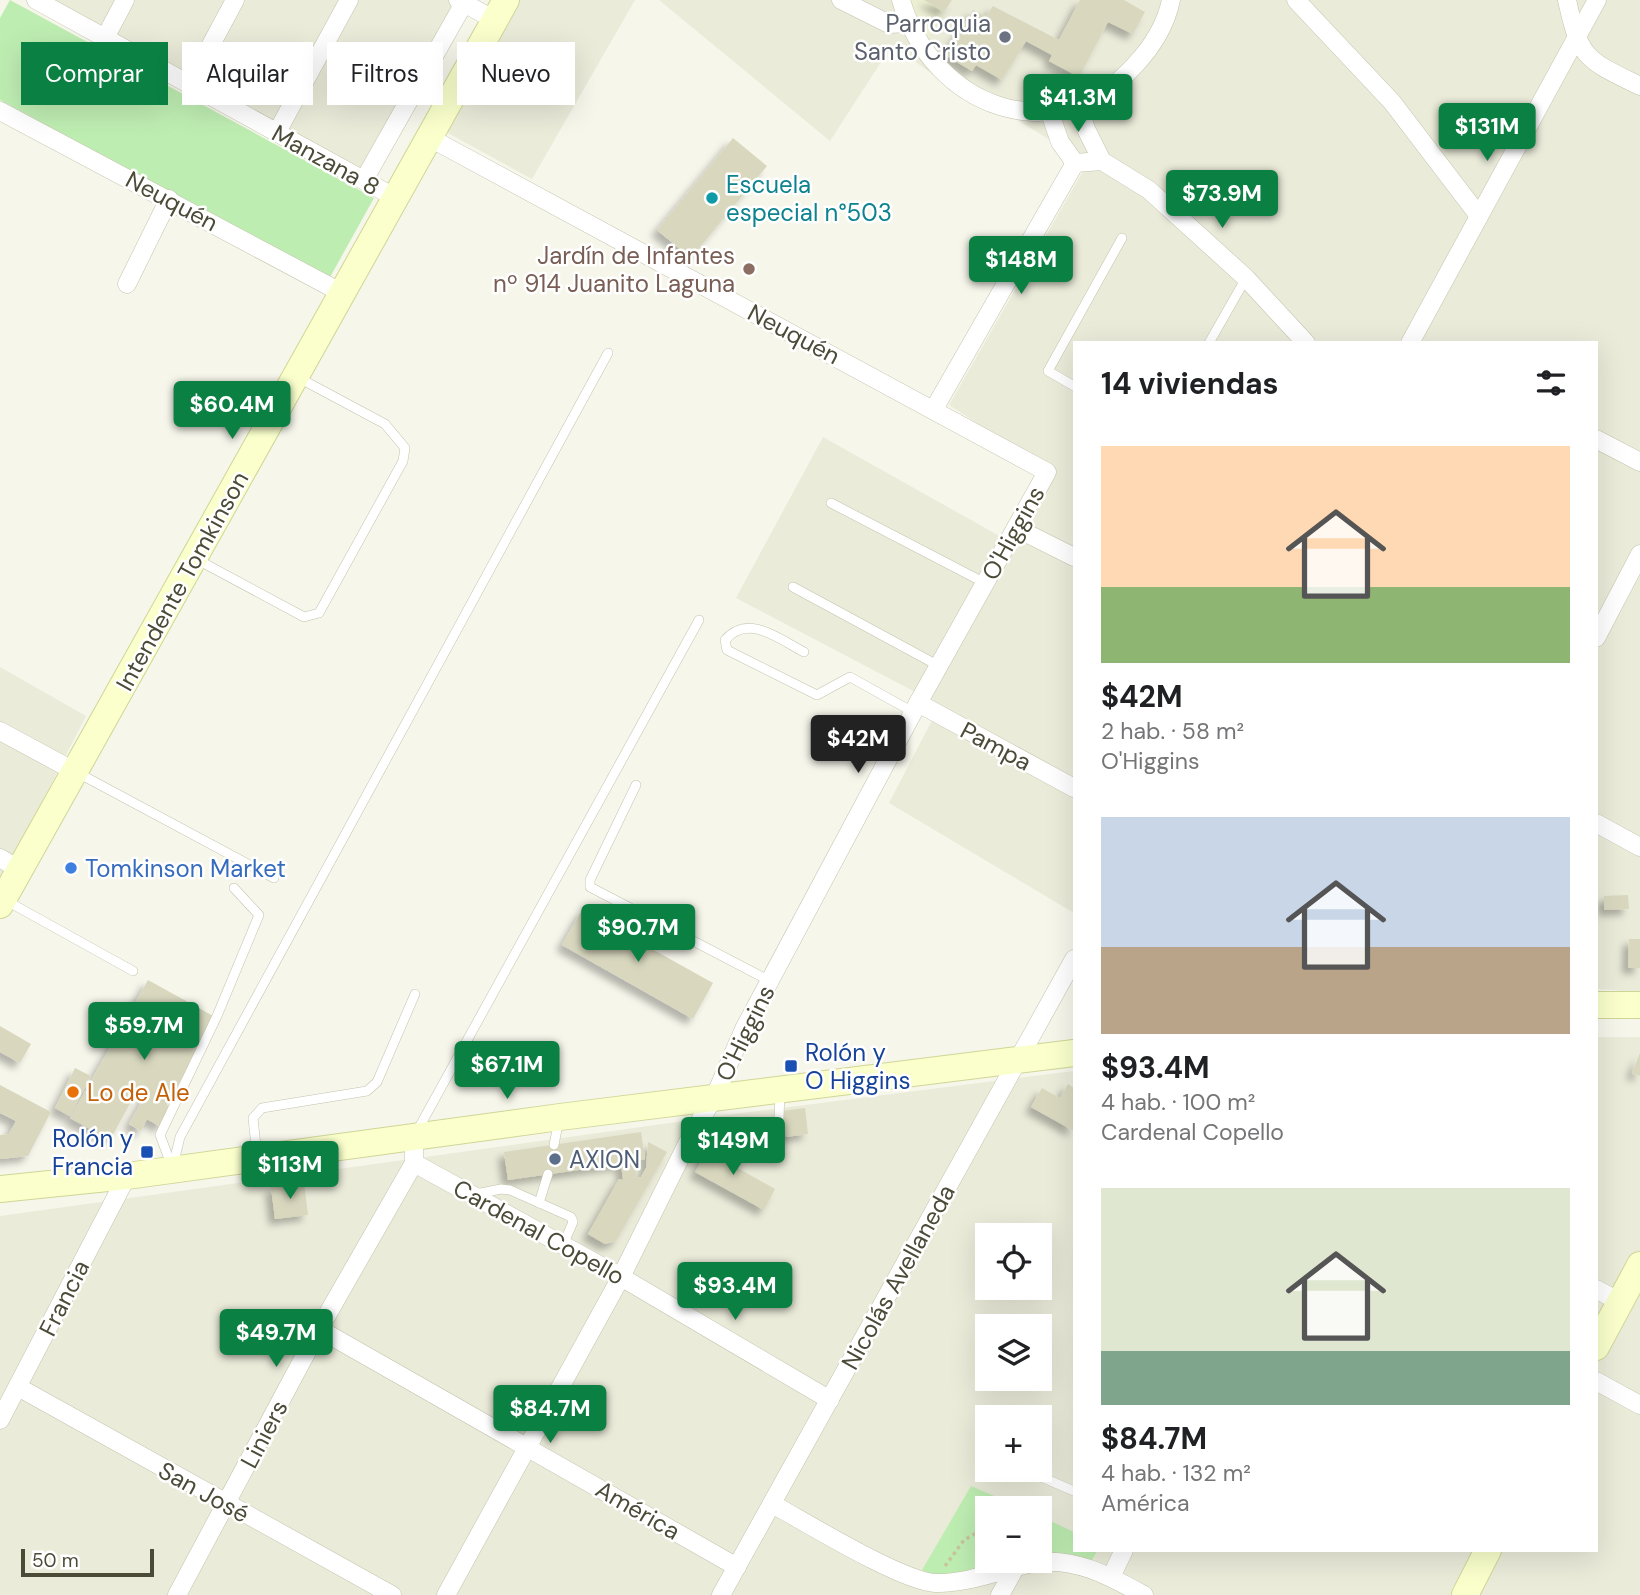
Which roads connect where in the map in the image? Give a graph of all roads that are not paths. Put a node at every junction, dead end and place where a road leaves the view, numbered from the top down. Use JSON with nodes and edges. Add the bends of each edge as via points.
{"nodes":[{"id":1,"x":36,"y":0,"type":"edge"},
{"id":2,"x":125,"y":0,"type":"edge"},
{"id":3,"x":235,"y":0,"type":"edge"},
{"id":4,"x":349,"y":0,"type":"edge"},
{"id":5,"x":841,"y":0,"type":"edge"},
{"id":6,"x":901,"y":0,"type":"edge"},
{"id":7,"x":1171,"y":0,"type":"edge"},
{"id":8,"x":1296,"y":0,"type":"edge"},
{"id":9,"x":1567,"y":0,"type":"edge"},
{"id":10,"x":1597,"y":0,"type":"edge"},
{"id":11,"x":461,"y":2,"type":"edge"},
{"id":12,"x":500,"y":10,"type":"edge"},
{"id":13,"x":908,"y":23,"type":"junction"},
{"id":14,"x":104,"y":38,"type":"junction"},
{"id":15,"x":1576,"y":41,"type":"junction"},
{"id":16,"x":212,"y":42,"type":"edge"},
{"id":17,"x":182,"y":80,"type":"edge"},
{"id":18,"x":1640,"y":86,"type":"edge"},
{"id":19,"x":228,"y":105,"type":"edge"},
{"id":20,"x":1079,"y":106,"type":"junction"},
{"id":21,"x":0,"y":111,"type":"edge"},
{"id":22,"x":1050,"y":113,"type":"junction"},
{"id":23,"x":277,"y":132,"type":"junction"},
{"id":24,"x":430,"y":138,"type":"junction"},
{"id":25,"x":1102,"y":161,"type":"junction"},
{"id":26,"x":1075,"y":163,"type":"junction"},
{"id":27,"x":364,"y":180,"type":"junction"},
{"id":28,"x":396,"y":198,"type":"junction"},
{"id":29,"x":169,"y":199,"type":"junction"},
{"id":30,"x":1479,"y":216,"type":"junction"},
{"id":31,"x":1122,"y":238,"type":"dead end"},
{"id":32,"x":1246,"y":278,"type":"junction"},
{"id":33,"x":127,"y":284,"type":"dead end"},
{"id":34,"x":342,"y":293,"type":"junction"},
{"id":35,"x":1210,"y":341,"type":"edge"},
{"id":36,"x":1304,"y":341,"type":"edge"},
{"id":37,"x":1412,"y":341,"type":"edge"},
{"id":38,"x":608,"y":354,"type":"dead end"},
{"id":39,"x":296,"y":376,"type":"junction"},
{"id":40,"x":1073,"y":385,"type":"edge"},
{"id":41,"x":934,"y":409,"type":"junction"},
{"id":42,"x":1598,"y":440,"type":"edge"},
{"id":43,"x":1640,"y":461,"type":"edge"},
{"id":44,"x":1047,"y":472,"type":"joint"},
{"id":45,"x":831,"y":503,"type":"dead end"},
{"id":46,"x":1016,"y":528,"type":"junction"},
{"id":47,"x":1640,"y":554,"type":"edge"},
{"id":48,"x":1073,"y":556,"type":"edge"},
{"id":49,"x":194,"y":558,"type":"junction"},
{"id":50,"x":985,"y":583,"type":"junction"},
{"id":51,"x":793,"y":587,"type":"dead end"},
{"id":52,"x":699,"y":620,"type":"dead end"},
{"id":53,"x":1598,"y":634,"type":"edge"},
{"id":54,"x":804,"y":652,"type":"dead end"},
{"id":55,"x":939,"y":666,"type":"junction"},
{"id":56,"x":915,"y":708,"type":"junction"},
{"id":57,"x":0,"y":731,"type":"edge"},
{"id":58,"x":76,"y":772,"type":"junction"},
{"id":59,"x":636,"y":785,"type":"dead end"},
{"id":60,"x":1073,"y":787,"type":"edge"},
{"id":61,"x":1598,"y":824,"type":"edge"},
{"id":62,"x":1640,"y":847,"type":"edge"},
{"id":63,"x":10,"y":864,"type":"edge"},
{"id":64,"x":274,"y":878,"type":"dead end"},
{"id":65,"x":234,"y":888,"type":"dead end"},
{"id":66,"x":2,"y":902,"type":"edge"},
{"id":67,"x":1073,"y":961,"type":"edge"},
{"id":68,"x":132,"y":971,"type":"dead end"},
{"id":69,"x":770,"y":981,"type":"junction"},
{"id":70,"x":415,"y":994,"type":"dead end"},
{"id":71,"x":1598,"y":1005,"type":"edge"},
{"id":72,"x":1640,"y":1005,"type":"edge"},
{"id":73,"x":1073,"y":1053,"type":"edge"},
{"id":74,"x":1019,"y":1060,"type":"junction"},
{"id":75,"x":780,"y":1090,"type":"junction"},
{"id":76,"x":714,"y":1098,"type":"junction"},
{"id":77,"x":560,"y":1117,"type":"junction"},
{"id":78,"x":694,"y":1130,"type":"junction"},
{"id":79,"x":554,"y":1145,"type":"dead end"},
{"id":80,"x":414,"y":1151,"type":"junction"},
{"id":81,"x":257,"y":1157,"type":"junction"},
{"id":82,"x":172,"y":1169,"type":"junction"},
{"id":83,"x":548,"y":1174,"type":"dead end"},
{"id":84,"x":127,"y":1176,"type":"junction"},
{"id":85,"x":0,"y":1189,"type":"edge"},
{"id":86,"x":474,"y":1195,"type":"junction"},
{"id":87,"x":539,"y":1203,"type":"junction"},
{"id":88,"x":563,"y":1245,"type":"junction"},
{"id":89,"x":1640,"y":1265,"type":"edge"},
{"id":90,"x":621,"y":1277,"type":"junction"},
{"id":91,"x":1598,"y":1290,"type":"edge"},
{"id":92,"x":1620,"y":1302,"type":"junction"},
{"id":93,"x":319,"y":1329,"type":"junction"},
{"id":94,"x":1598,"y":1343,"type":"edge"},
{"id":95,"x":1598,"y":1382,"type":"edge"},
{"id":96,"x":18,"y":1387,"type":"junction"},
{"id":97,"x":830,"y":1400,"type":"junction"},
{"id":98,"x":1640,"y":1405,"type":"edge"},
{"id":99,"x":0,"y":1420,"type":"edge"},
{"id":100,"x":527,"y":1447,"type":"junction"},
{"id":101,"x":1052,"y":1482,"type":"edge"},
{"id":102,"x":1073,"y":1491,"type":"edge"},
{"id":103,"x":772,"y":1504,"type":"junction"},
{"id":104,"x":226,"y":1505,"type":"junction"},
{"id":105,"x":1123,"y":1552,"type":"edge"},
{"id":106,"x":1487,"y":1552,"type":"edge"},
{"id":107,"x":1052,"y":1563,"type":"edge"},
{"id":108,"x":737,"y":1567,"type":"junction"},
{"id":109,"x":989,"y":1573,"type":"edge"},
{"id":110,"x":1012,"y":1573,"type":"edge"},
{"id":111,"x":1111,"y":1577,"type":"junction"},
{"id":112,"x":177,"y":1595,"type":"edge"},
{"id":113,"x":392,"y":1595,"type":"edge"},
{"id":114,"x":446,"y":1595,"type":"edge"},
{"id":115,"x":722,"y":1595,"type":"edge"},
{"id":116,"x":1000,"y":1595,"type":"edge"},
{"id":117,"x":1144,"y":1595,"type":"edge"},
{"id":118,"x":1465,"y":1595,"type":"edge"}],
"edges":[{"from":1,"to":14,"type":"street","name":"Manzana 8"},
{"from":2,"to":14,"type":"street"},
{"from":3,"to":16,"type":"street"},
{"from":4,"to":23,"type":"street"},
{"from":5,"to":13,"type":"street","via":[[889,24]]},
{"from":6,"to":13,"type":"street"},
{"from":7,"to":20,"type":"street","via":[[1144,55],[1115,84]]},
{"from":8,"to":30,"type":"street","via":[[1392,102]]},
{"from":9,"to":15,"type":"street"},
{"from":10,"to":15,"type":"street"},
{"from":11,"to":12,"type":"street"},
{"from":11,"to":27,"type":"street"},
{"from":12,"to":24,"type":"street","name":"Intendente Tomkinson"},
{"from":13,"to":22,"type":"street","via":[[922,48],[965,90],[1001,106]]},
{"from":14,"to":17,"type":"street","name":"Manzana 8"},
{"from":15,"to":18,"type":"street","via":[[1592,62]]},
{"from":15,"to":30,"type":"street"},
{"from":19,"to":23,"type":"street","name":"Manzana 8"},
{"from":20,"to":22,"type":"street"},
{"from":20,"to":25,"type":"street"},
{"from":21,"to":29,"type":"street","name":"Neuquén"},
{"from":22,"to":26,"type":"street","via":[[1060,142]]},
{"from":23,"to":27,"type":"street","name":"Manzana 8"},
{"from":24,"to":28,"type":"street","name":"Intendente Tomkinson"},
{"from":24,"to":41,"type":"street","name":"Neuquén"},
{"from":25,"to":26,"type":"street"},
{"from":25,"to":32,"type":"street","via":[[1149,190]]},
{"from":26,"to":41,"type":"street"},
{"from":27,"to":28,"type":"street","name":"Manzana 8"},
{"from":28,"to":34,"type":"street","name":"Intendente Tomkinson"},
{"from":29,"to":33,"type":"street"},
{"from":29,"to":34,"type":"street","name":"Neuquén"},
{"from":30,"to":37,"type":"street"},
{"from":31,"to":40,"type":"lane","via":[[1048,371]]},
{"from":32,"to":35,"type":"lane"},
{"from":32,"to":36,"type":"street"},
{"from":34,"to":39,"type":"street","name":"Intendente Tomkinson"},
{"from":38,"to":82,"type":"lane","via":[[180,1137]]},
{"from":39,"to":49,"type":"street","name":"Intendente Tomkinson"},
{"from":39,"to":49,"type":"lane","via":[[385,424],[405,448],[403,461],[319,613],[304,617]]},
{"from":41,"to":44,"type":"street","name":"Neuquén"},
{"from":42,"to":43,"type":"street"},
{"from":44,"to":46,"type":"street","name":"O'Higgins"},
{"from":45,"to":50,"type":"lane"},
{"from":46,"to":48,"type":"street"},
{"from":46,"to":50,"type":"street","name":"O'Higgins"},
{"from":47,"to":53,"type":"street"},
{"from":49,"to":58,"type":"street","name":"Intendente Tomkinson"},
{"from":50,"to":55,"type":"street","name":"O'Higgins"},
{"from":51,"to":55,"type":"lane"},
{"from":52,"to":80,"type":"lane"},
{"from":54,"to":56,"type":"lane","via":[[761,629],[745,626],[725,640],[727,650],[817,695],[850,677]]},
{"from":55,"to":56,"type":"street","name":"O'Higgins"},
{"from":56,"to":60,"type":"street","name":"Pampa"},
{"from":56,"to":69,"type":"street","name":"O'Higgins"},
{"from":57,"to":58,"type":"street"},
{"from":58,"to":63,"type":"street","name":"Intendente Tomkinson"},
{"from":58,"to":64,"type":"lane"},
{"from":59,"to":69,"type":"lane","via":[[590,887]]},
{"from":61,"to":62,"type":"street"},
{"from":63,"to":66,"type":"street","name":"Intendente Tomkinson"},
{"from":65,"to":82,"type":"lane","via":[[259,915],[160,1135]]},
{"from":66,"to":68,"type":"lane"},
{"from":67,"to":74,"type":"street","name":"Nicolás Avellaneda"},
{"from":69,"to":76,"type":"street","name":"O'Higgins"},
{"from":70,"to":81,"type":"lane","via":[[377,1083],[367,1091],[262,1108],[253,1118]]},
{"from":71,"to":72,"type":"street"},
{"from":73,"to":74,"type":"street"},
{"from":74,"to":75,"type":"street"},
{"from":74,"to":97,"type":"street","name":"Nicolás Avellaneda"},
{"from":75,"to":76,"type":"street"},
{"from":75,"to":78,"type":"lane","via":[[778,1140],[759,1151],[743,1154]]},
{"from":76,"to":77,"type":"street"},
{"from":76,"to":78,"type":"street","name":"O'Higgins"},
{"from":77,"to":79,"type":"lane"},
{"from":77,"to":80,"type":"street"},
{"from":78,"to":90,"type":"street","name":"O'Higgins"},
{"from":80,"to":81,"type":"street"},
{"from":80,"to":86,"type":"street","name":"Cardenal Copello"},
{"from":80,"to":93,"type":"street","name":"Liniers"},
{"from":81,"to":82,"type":"street"},
{"from":82,"to":84,"type":"street"},
{"from":83,"to":87,"type":"lane"},
{"from":84,"to":85,"type":"street"},
{"from":84,"to":96,"type":"street","name":"Francia"},
{"from":86,"to":87,"type":"lane","via":[[501,1189]]},
{"from":86,"to":88,"type":"street","name":"Cardenal Copello"},
{"from":87,"to":88,"type":"lane","via":[[571,1217]]},
{"from":88,"to":90,"type":"street","name":"Cardenal Copello"},
{"from":89,"to":92,"type":"street"},
{"from":90,"to":97,"type":"street","name":"Cardenal Copello"},
{"from":90,"to":100,"type":"street","name":"O'Higgins"},
{"from":91,"to":92,"type":"street"},
{"from":92,"to":94,"type":"street"},
{"from":93,"to":100,"type":"street","name":"América"},
{"from":93,"to":104,"type":"street","name":"Liniers"},
{"from":95,"to":98,"type":"street"},
{"from":96,"to":99,"type":"street","name":"Francia"},
{"from":96,"to":104,"type":"street","name":"San José"},
{"from":97,"to":103,"type":"street","name":"Nicolás Avellaneda"},
{"from":100,"to":108,"type":"street","name":"América"},
{"from":100,"to":114,"type":"street","name":"O'Higgins"},
{"from":101,"to":102,"type":"lane"},
{"from":103,"to":108,"type":"street","name":"Nicolás Avellaneda"},
{"from":103,"to":109,"type":"street","via":[[906,1575],[941,1582]]},
{"from":104,"to":112,"type":"street","name":"Liniers"},
{"from":104,"to":113,"type":"street","name":"San José"},
{"from":105,"to":111,"type":"street"},
{"from":106,"to":118,"type":"street"},
{"from":107,"to":111,"type":"street","via":[[1079,1564]]},
{"from":108,"to":115,"type":"street","name":"Nicolás Avellaneda"},
{"from":110,"to":116,"type":"street"},
{"from":111,"to":117,"type":"street"}]}
